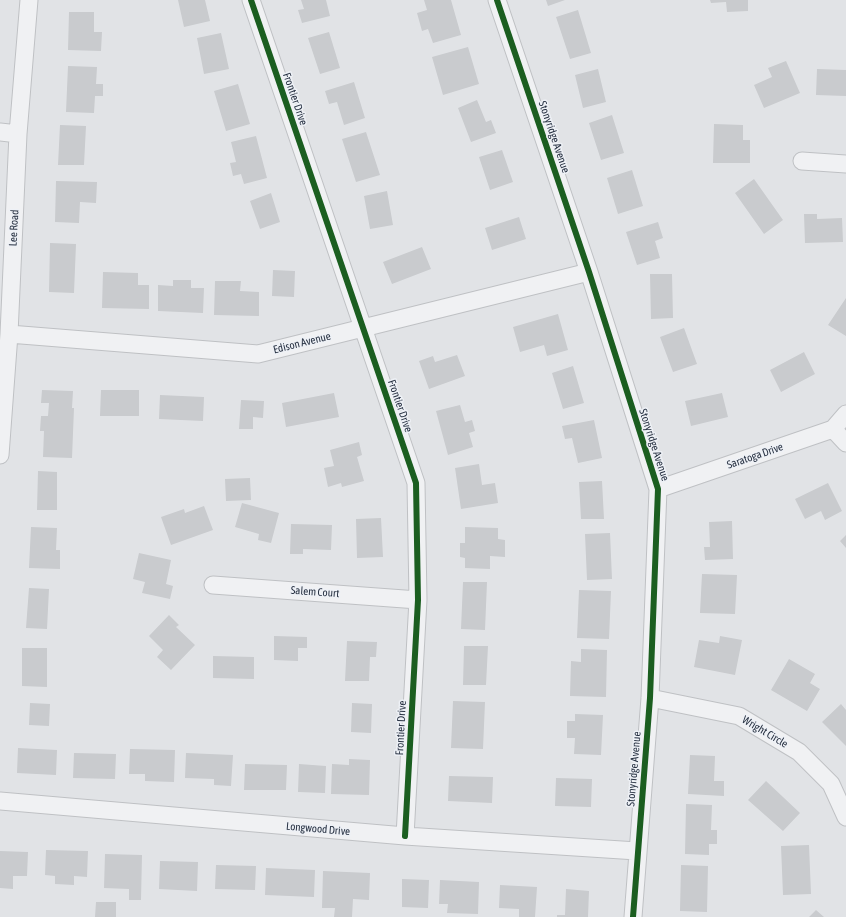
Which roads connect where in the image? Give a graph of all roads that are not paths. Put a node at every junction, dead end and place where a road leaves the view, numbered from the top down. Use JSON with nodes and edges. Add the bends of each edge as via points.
{"nodes":[{"id":1,"x":29,"y":0,"type":"edge"},
{"id":2,"x":251,"y":0,"type":"edge"},
{"id":3,"x":497,"y":0,"type":"edge"},
{"id":4,"x":0,"y":132,"type":"edge"},
{"id":5,"x":18,"y":134,"type":"junction"},
{"id":6,"x":802,"y":161,"type":"dead end"},
{"id":7,"x":846,"y":164,"type":"edge"},
{"id":8,"x":588,"y":272,"type":"junction"},
{"id":9,"x":363,"y":329,"type":"junction"},
{"id":10,"x":9,"y":334,"type":"junction"},
{"id":11,"x":846,"y":414,"type":"edge"},
{"id":12,"x":833,"y":429,"type":"junction"},
{"id":13,"x":846,"y":443,"type":"edge"},
{"id":14,"x":0,"y":455,"type":"edge"},
{"id":15,"x":658,"y":489,"type":"junction"},
{"id":16,"x":213,"y":585,"type":"dead end"},
{"id":17,"x":418,"y":600,"type":"junction"},
{"id":18,"x":650,"y":698,"type":"junction"},
{"id":19,"x":0,"y":801,"type":"edge"},
{"id":20,"x":846,"y":817,"type":"edge"},
{"id":21,"x":405,"y":836,"type":"junction"},
{"id":22,"x":637,"y":851,"type":"junction"},
{"id":23,"x":633,"y":917,"type":"edge"}],
"edges":[{"from":1,"to":5,"type":"street","name":"Lee Road"},
{"from":2,"to":9,"type":"street","name":"Frontier Drive"},
{"from":3,"to":8,"type":"street","name":"Stonyridge Avenue"},
{"from":4,"to":5,"type":"street"},
{"from":5,"to":10,"type":"street","name":"Lee Road"},
{"from":6,"to":7,"type":"street"},
{"from":8,"to":9,"type":"street","name":"Edison Avenue"},
{"from":8,"to":15,"type":"street","name":"Stonyridge Avenue"},
{"from":9,"to":10,"type":"street","name":"Edison Avenue","via":[[258,354]]},
{"from":9,"to":17,"type":"street","name":"Frontier Drive","via":[[416,483]]},
{"from":10,"to":14,"type":"street","name":"Lee Road"},
{"from":11,"to":12,"type":"street"},
{"from":12,"to":13,"type":"street"},
{"from":12,"to":15,"type":"street","name":"Saratoga Drive"},
{"from":15,"to":18,"type":"street","name":"Stonyridge Avenue"},
{"from":16,"to":17,"type":"street","name":"Salem Court"},
{"from":17,"to":21,"type":"street","name":"Frontier Drive"},
{"from":18,"to":20,"type":"street","name":"Wright Circle","via":[[739,716],[799,752],[831,784]]},
{"from":18,"to":22,"type":"street","name":"Stonyridge Avenue"},
{"from":19,"to":21,"type":"street","name":"Longwood Drive"},
{"from":21,"to":22,"type":"street","name":"Longwood Drive"},
{"from":22,"to":23,"type":"street","name":"Stonyridge Avenue"}]}
